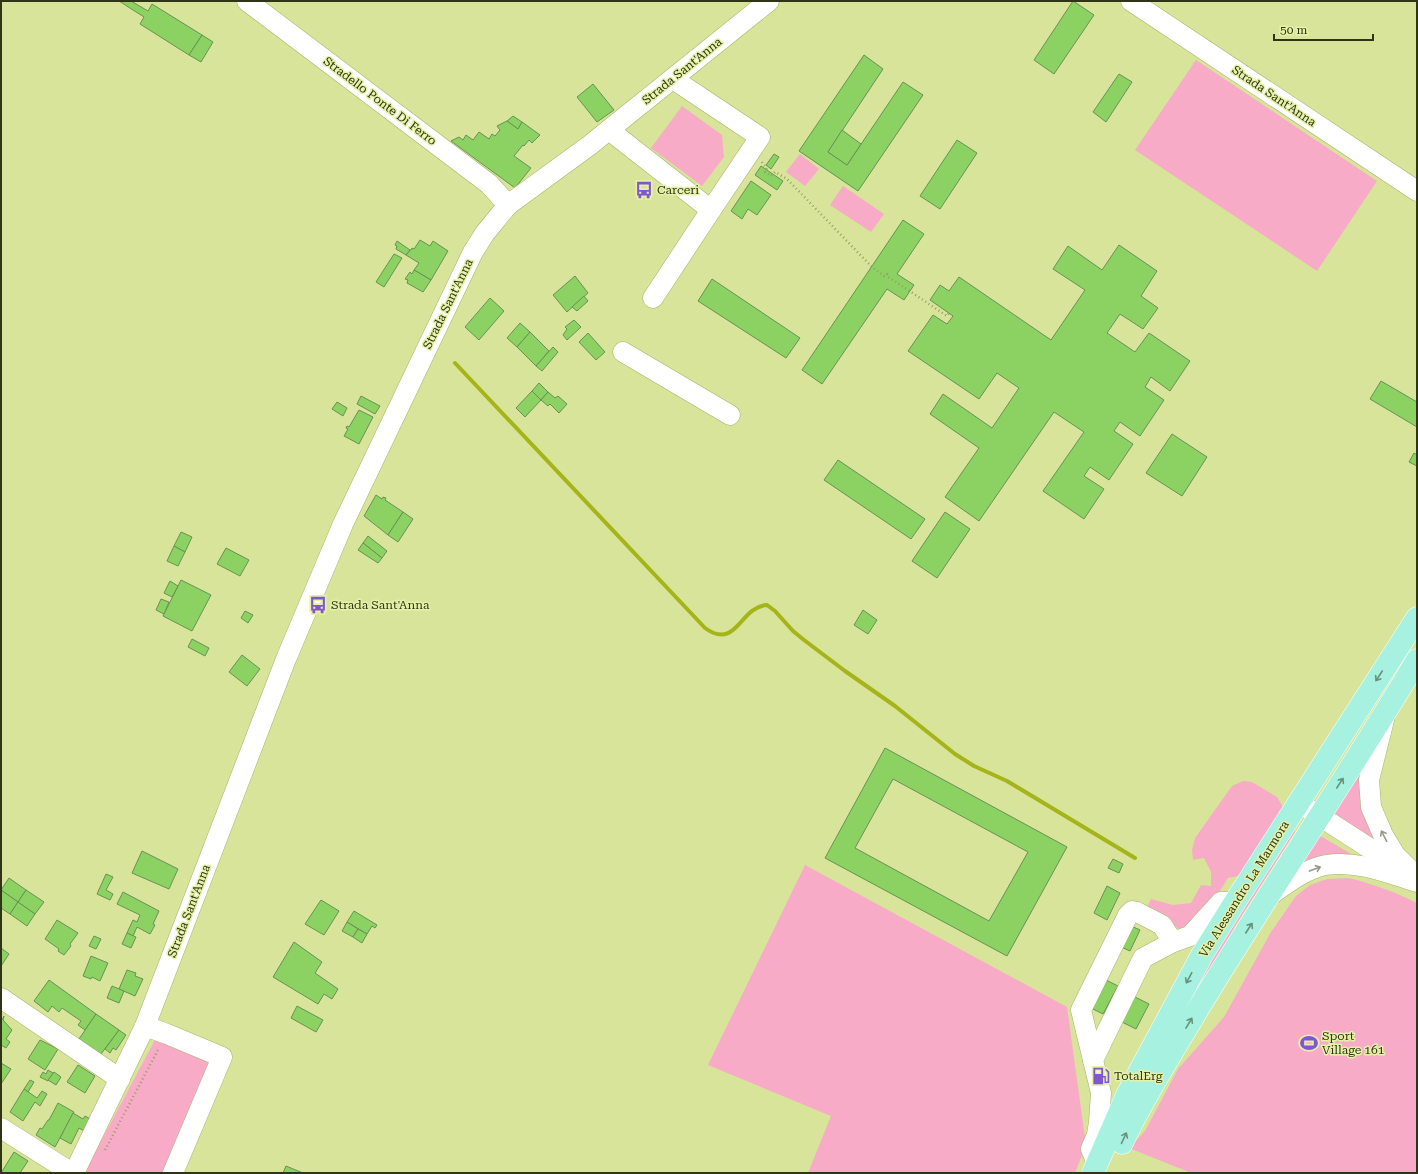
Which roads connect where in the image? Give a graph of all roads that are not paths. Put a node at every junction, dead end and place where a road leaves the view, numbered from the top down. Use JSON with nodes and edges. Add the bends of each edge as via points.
{"nodes":[{"id":1,"x":247,"y":1,"type":"edge"},
{"id":2,"x":769,"y":1,"type":"edge"},
{"id":3,"x":1131,"y":1,"type":"edge"},
{"id":4,"x":673,"y":79,"type":"junction"},
{"id":5,"x":609,"y":130,"type":"junction"},
{"id":6,"x":1417,"y":191,"type":"edge"},
{"id":7,"x":508,"y":205,"type":"junction"},
{"id":8,"x":711,"y":210,"type":"junction"},
{"id":9,"x":653,"y":298,"type":"dead end"},
{"id":10,"x":623,"y":352,"type":"dead end"},
{"id":11,"x":730,"y":415,"type":"dead end"},
{"id":12,"x":1417,"y":618,"type":"edge"},
{"id":13,"x":1417,"y":660,"type":"edge"},
{"id":14,"x":1387,"y":711,"type":"junction"},
{"id":15,"x":1298,"y":802,"type":"junction"},
{"id":16,"x":1319,"y":816,"type":"junction"},
{"id":17,"x":1417,"y":879,"type":"edge"},
{"id":18,"x":1269,"y":896,"type":"junction"},
{"id":19,"x":1235,"y":902,"type":"junction"},
{"id":20,"x":1168,"y":944,"type":"junction"},
{"id":21,"x":1,"y":998,"type":"edge"},
{"id":22,"x":144,"y":1026,"type":"junction"},
{"id":23,"x":1095,"y":1069,"type":"junction"},
{"id":24,"x":120,"y":1079,"type":"junction"},
{"id":25,"x":1,"y":1128,"type":"edge"},
{"id":26,"x":1099,"y":1170,"type":"edge"},
{"id":27,"x":73,"y":1173,"type":"edge"},
{"id":28,"x":173,"y":1173,"type":"edge"}],
"edges":[{"from":1,"to":7,"type":"street","name":"Stradello Ponte Di Ferro","via":[[489,184]]},
{"from":2,"to":4,"type":"street","name":"Strada Sant'Anna"},
{"from":3,"to":6,"type":"street","name":"Strada Sant'Anna"},
{"from":4,"to":5,"type":"street","name":"Strada Sant'Anna"},
{"from":4,"to":8,"type":"street","via":[[760,137]]},
{"from":5,"to":7,"type":"street","name":"Strada Sant'Anna"},
{"from":5,"to":8,"type":"street"},
{"from":7,"to":22,"type":"street","name":"Strada Sant'Anna","via":[[473,252],[343,524],[286,659]]},
{"from":8,"to":9,"type":"street"},
{"from":10,"to":11,"type":"street"},
{"from":12,"to":15,"type":"main road","name":"Via Alessandro La Marmora","one_way":true},
{"from":13,"to":14,"type":"main road","name":"Via Alessandro La Marmora"},
{"from":16,"to":14,"type":"main road","name":"Via Alessandro La Marmora","one_way":true},
{"from":17,"to":14,"type":"street","one_way":true,"via":[[1395,855],[1371,807],[1369,780]]},
{"from":15,"to":16,"type":"street"},
{"from":15,"to":19,"type":"main road","name":"Via Alessandro La Marmora"},
{"from":16,"to":17,"type":"street"},
{"from":16,"to":18,"type":"main road","name":"Via Alessandro La Marmora"},
{"from":18,"to":17,"type":"street","one_way":true,"via":[[1286,883],[1325,865],[1353,864]]},
{"from":26,"to":18,"type":"main road","name":"Via Alessandro La Marmora","one_way":true},
{"from":19,"to":20,"type":"street","via":[[1221,902],[1190,936]]},
{"from":19,"to":26,"type":"main road","name":"Via Alessandro La Marmora","one_way":true,"via":[[1202,955],[1127,1095]]},
{"from":20,"to":23,"type":"street","via":[[1143,958]]},
{"from":20,"to":23,"type":"street","via":[[1162,925],[1137,912],[1132,911],[1128,915],[1081,1010]]},
{"from":21,"to":24,"type":"street"},
{"from":22,"to":24,"type":"street","name":"Strada Sant'Anna"},
{"from":22,"to":28,"type":"street","via":[[222,1057]]},
{"from":23,"to":26,"type":"street","via":[[1101,1093],[1100,1122],[1091,1149]]},
{"from":24,"to":27,"type":"street","name":"Strada Sant'Anna"},
{"from":25,"to":27,"type":"street"}]}
